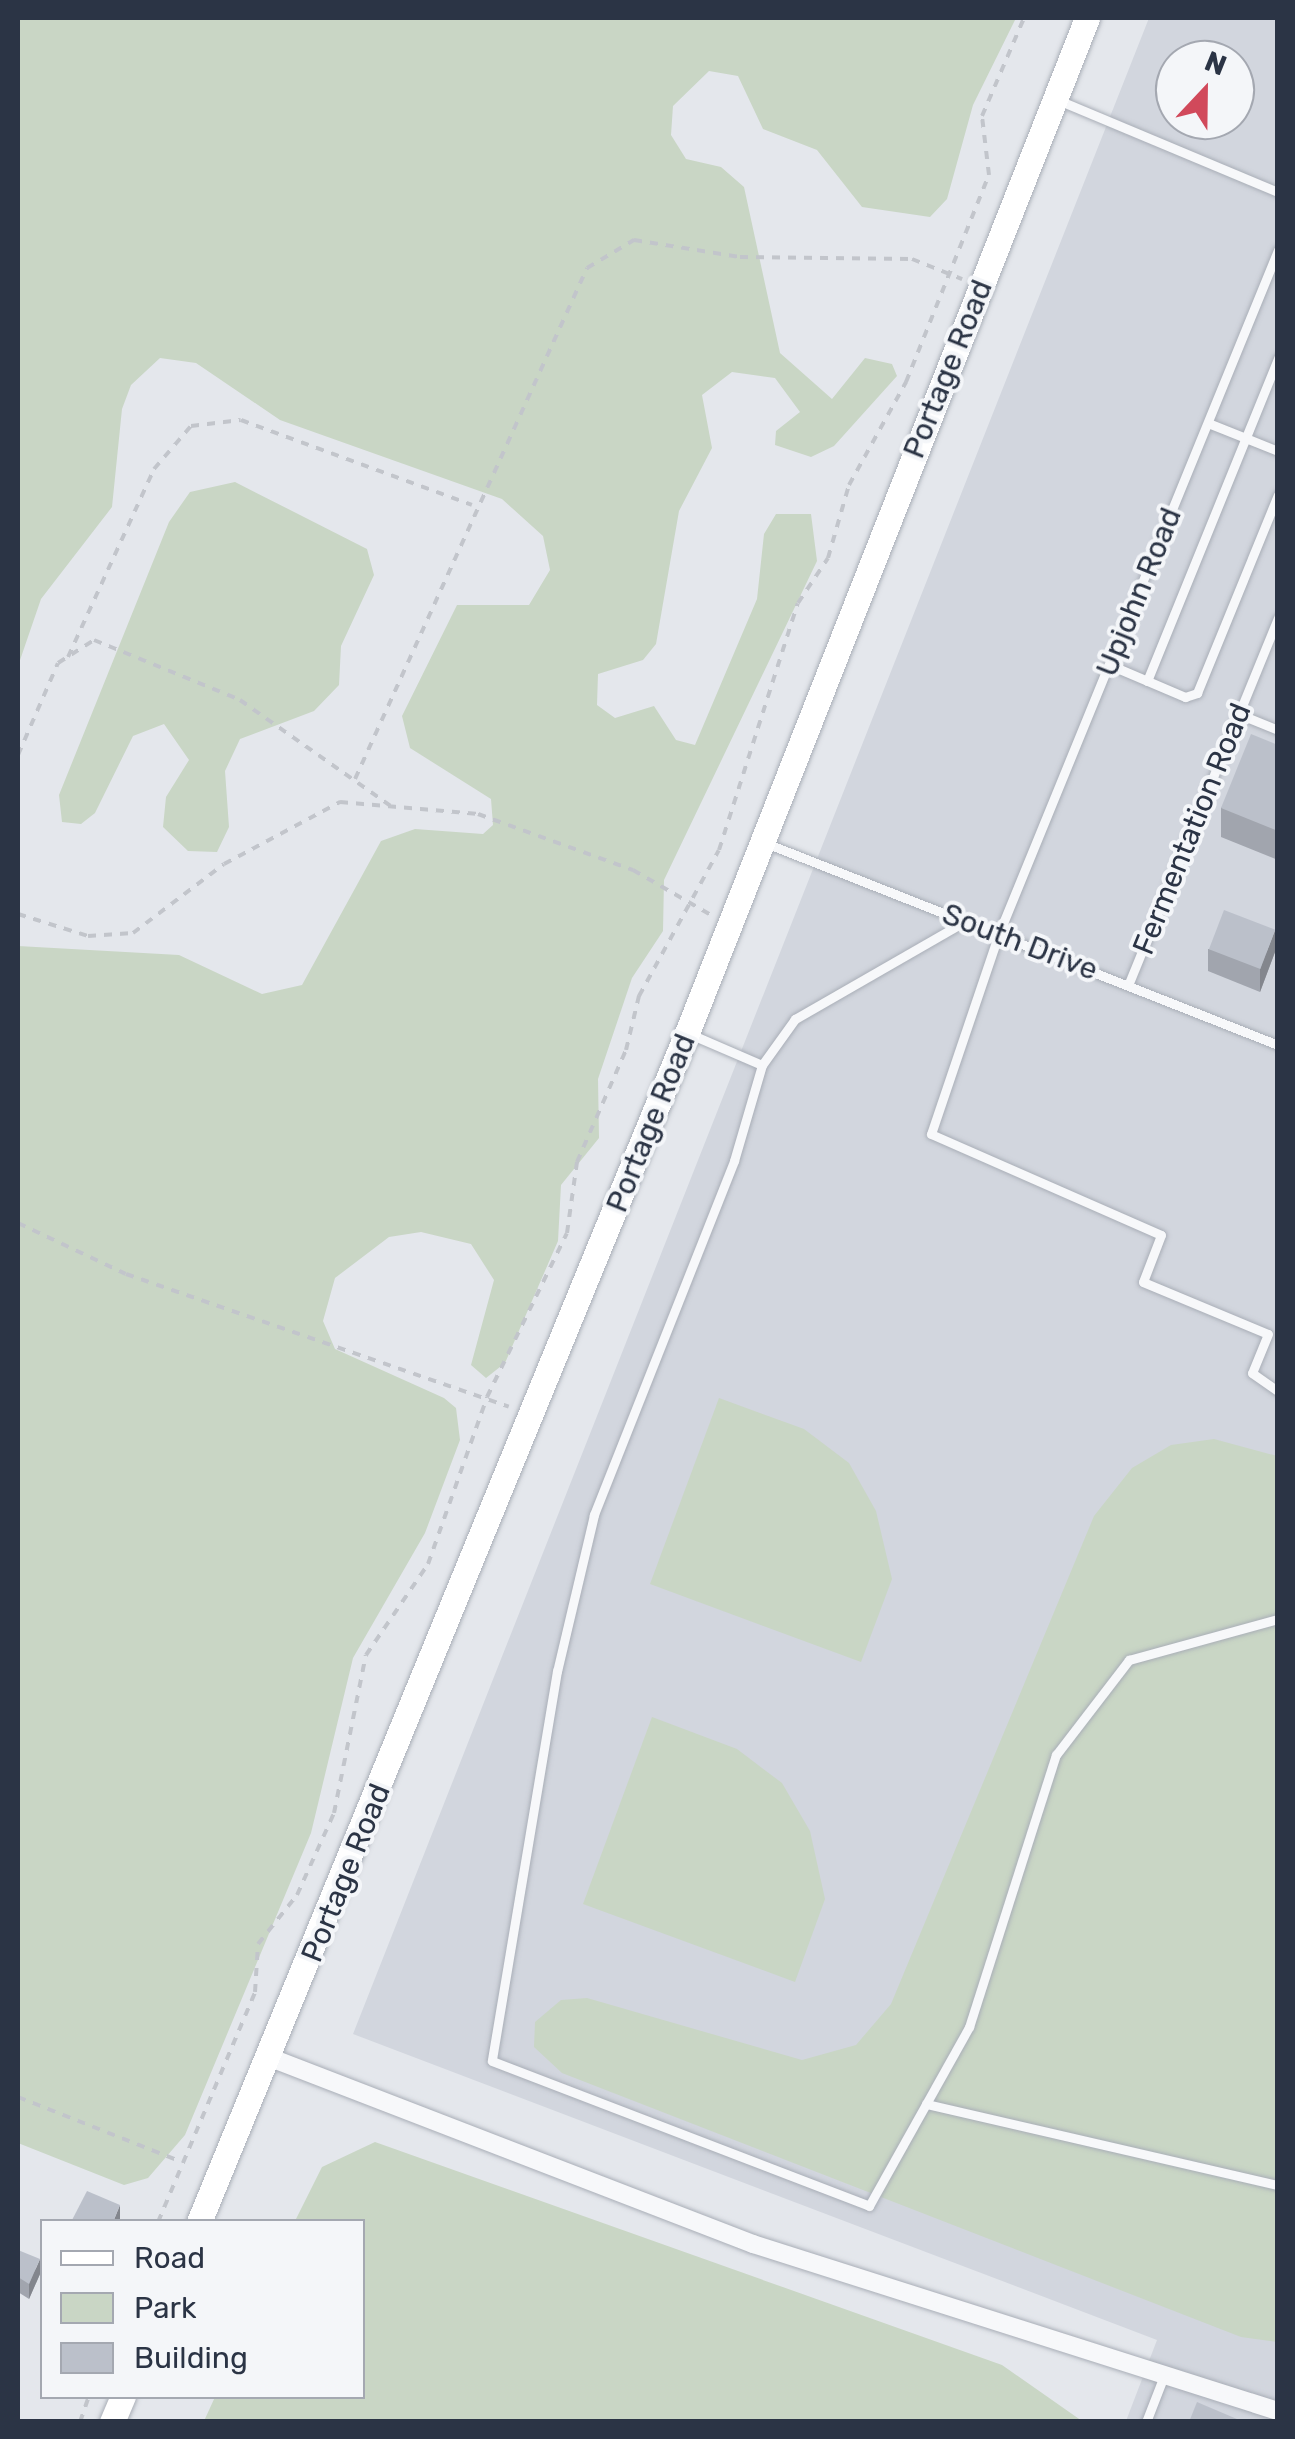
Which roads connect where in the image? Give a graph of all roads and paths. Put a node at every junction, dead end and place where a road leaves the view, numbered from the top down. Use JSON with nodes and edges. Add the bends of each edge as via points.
{"nodes":[{"id":1,"x":1024,"y":18,"type":"edge"},
{"id":2,"x":1087,"y":18,"type":"edge"},
{"id":3,"x":1056,"y":100,"type":"junction"},
{"id":4,"x":1278,"y":192,"type":"edge"},
{"id":5,"x":1278,"y":250,"type":"edge"},
{"id":6,"x":945,"y":272,"type":"junction"},
{"id":7,"x":981,"y":287,"type":"junction"},
{"id":8,"x":1278,"y":358,"type":"edge"},
{"id":9,"x":1208,"y":423,"type":"junction"},
{"id":10,"x":1246,"y":438,"type":"junction"},
{"id":11,"x":1278,"y":451,"type":"edge"},
{"id":12,"x":1278,"y":495,"type":"edge"},
{"id":13,"x":472,"y":505,"type":"junction"},
{"id":14,"x":1278,"y":618,"type":"edge"},
{"id":15,"x":68,"y":657,"type":"junction"},
{"id":16,"x":1110,"y":665,"type":"junction"},
{"id":17,"x":1147,"y":681,"type":"junction"},
{"id":18,"x":1239,"y":714,"type":"junction"},
{"id":19,"x":1278,"y":730,"type":"edge"},
{"id":20,"x":18,"y":755,"type":"edge"},
{"id":21,"x":355,"y":780,"type":"junction"},
{"id":22,"x":391,"y":806,"type":"junction"},
{"id":23,"x":760,"y":842,"type":"junction"},
{"id":24,"x":694,"y":906,"type":"junction"},
{"id":25,"x":18,"y":914,"type":"edge"},
{"id":26,"x":964,"y":922,"type":"junction"},
{"id":27,"x":728,"y":926,"type":"junction"},
{"id":28,"x":999,"y":933,"type":"junction"},
{"id":29,"x":1129,"y":983,"type":"junction"},
{"id":30,"x":687,"y":1033,"type":"junction"},
{"id":31,"x":1278,"y":1046,"type":"edge"},
{"id":32,"x":762,"y":1064,"type":"junction"},
{"id":33,"x":18,"y":1223,"type":"edge"},
{"id":34,"x":1278,"y":1391,"type":"edge"},
{"id":35,"x":487,"y":1397,"type":"junction"},
{"id":36,"x":531,"y":1417,"type":"junction"},
{"id":37,"x":1278,"y":1619,"type":"edge"},
{"id":38,"x":271,"y":2058,"type":"junction"},
{"id":39,"x":18,"y":2097,"type":"edge"},
{"id":40,"x":926,"y":2104,"type":"junction"},
{"id":41,"x":182,"y":2162,"type":"junction"},
{"id":42,"x":1278,"y":2185,"type":"edge"},
{"id":43,"x":159,"y":2219,"type":"edge"},
{"id":44,"x":200,"y":2219,"type":"edge"},
{"id":45,"x":1166,"y":2370,"type":"junction"},
{"id":46,"x":1278,"y":2411,"type":"edge"},
{"id":47,"x":1146,"y":2422,"type":"edge"}],
"edges":[{"from":1,"to":6,"type":"path","via":[[982,116],[989,174]]},
{"from":2,"to":3,"type":"main road","name":"Portage Road"},
{"from":3,"to":4,"type":"lane"},
{"from":3,"to":7,"type":"main road","name":"Portage Road"},
{"from":5,"to":9,"type":"lane","name":"Upjohn Road"},
{"from":6,"to":7,"type":"path"},
{"from":6,"to":13,"type":"path","via":[[912,259],[740,257],[634,240],[587,268]]},
{"from":6,"to":24,"type":"path","via":[[906,382],[849,485],[828,558],[798,603]]},
{"from":7,"to":23,"type":"main road","name":"Portage Road"},
{"from":8,"to":10,"type":"lane"},
{"from":9,"to":10,"type":"lane"},
{"from":9,"to":16,"type":"lane","name":"Upjohn Road"},
{"from":10,"to":11,"type":"lane"},
{"from":10,"to":17,"type":"lane"},
{"from":12,"to":17,"type":"lane","via":[[1197,693],[1184,697]]},
{"from":13,"to":15,"type":"path","via":[[241,420],[191,426],[154,470]]},
{"from":13,"to":21,"type":"path"},
{"from":14,"to":18,"type":"lane","name":"Fermentation Road"},
{"from":15,"to":20,"type":"path"},
{"from":15,"to":21,"type":"path","via":[[94,640],[240,700]]},
{"from":16,"to":17,"type":"lane"},
{"from":16,"to":28,"type":"lane","name":"Upjohn Road"},
{"from":18,"to":19,"type":"lane"},
{"from":18,"to":29,"type":"lane","name":"Fermentation Road"},
{"from":21,"to":22,"type":"path"},
{"from":22,"to":24,"type":"path","via":[[478,814],[633,870]]},
{"from":22,"to":25,"type":"path","via":[[340,802],[224,864],[134,933],[88,936]]},
{"from":23,"to":26,"type":"lane","name":"South Drive"},
{"from":23,"to":27,"type":"main road","name":"Portage Road"},
{"from":24,"to":27,"type":"path"},
{"from":24,"to":35,"type":"path","via":[[639,996],[578,1162],[567,1234]]},
{"from":26,"to":28,"type":"lane","name":"South Drive"},
{"from":26,"to":32,"type":"lane","via":[[796,1018]]},
{"from":27,"to":30,"type":"main road","name":"Portage Road"},
{"from":28,"to":29,"type":"lane","name":"South Drive"},
{"from":28,"to":34,"type":"lane","name":"Upjohn Road","via":[[931,1134],[1162,1235],[1144,1282],[1268,1334],[1252,1374]]},
{"from":29,"to":31,"type":"lane","name":"South Drive"},
{"from":30,"to":32,"type":"lane"},
{"from":30,"to":36,"type":"main road","name":"Portage Road"},
{"from":32,"to":40,"type":"lane","via":[[734,1161],[594,1514],[557,1671],[492,2060],[869,2206]]},
{"from":33,"to":35,"type":"path","via":[[126,1274]]},
{"from":35,"to":36,"type":"path"},
{"from":35,"to":41,"type":"path","via":[[428,1564],[366,1654],[334,1813],[297,1895],[258,1944],[255,1992]]},
{"from":36,"to":38,"type":"main road","name":"Portage Road"},
{"from":37,"to":40,"type":"lane","via":[[1129,1660],[1056,1754],[969,2027]]},
{"from":38,"to":44,"type":"main road","name":"Portage Road"},
{"from":38,"to":45,"type":"street","via":[[753,2244]]},
{"from":39,"to":41,"type":"path"},
{"from":40,"to":42,"type":"lane"},
{"from":41,"to":43,"type":"path"},
{"from":45,"to":46,"type":"street"},
{"from":45,"to":47,"type":"lane"}]}
